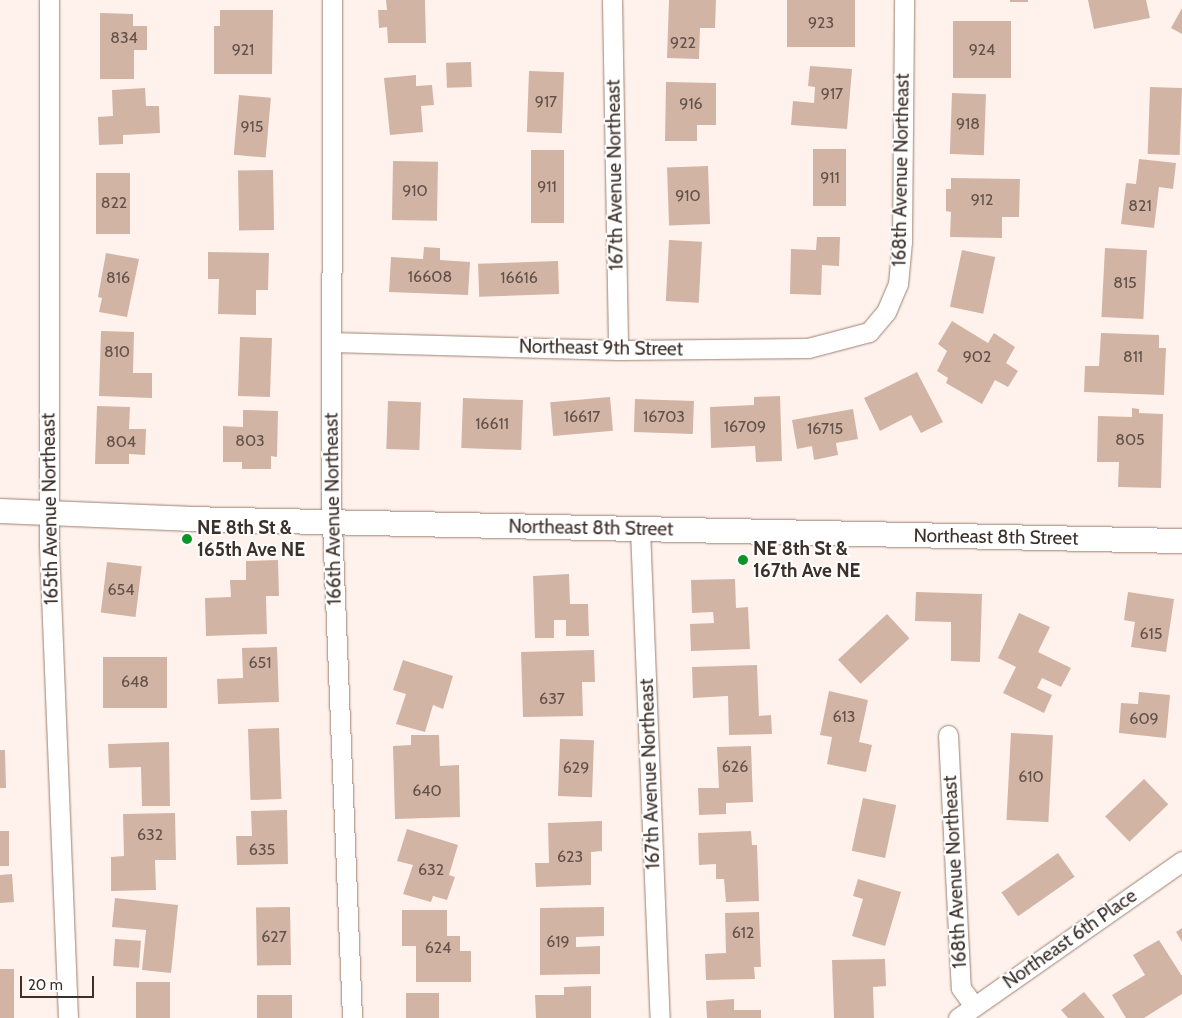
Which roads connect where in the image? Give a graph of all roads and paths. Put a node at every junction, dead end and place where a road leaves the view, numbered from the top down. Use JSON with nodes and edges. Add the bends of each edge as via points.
{"nodes":[{"id":1,"x":49,"y":0,"type":"edge"},
{"id":2,"x":332,"y":0,"type":"edge"},
{"id":3,"x":612,"y":0,"type":"edge"},
{"id":4,"x":904,"y":0,"type":"edge"},
{"id":5,"x":869,"y":332,"type":"joint"},
{"id":6,"x":331,"y":342,"type":"junction"},
{"id":7,"x":618,"y":350,"type":"junction"},
{"id":8,"x":0,"y":511,"type":"edge"},
{"id":9,"x":48,"y":513,"type":"junction"},
{"id":10,"x":332,"y":521,"type":"junction"},
{"id":11,"x":640,"y":529,"type":"junction"},
{"id":12,"x":1182,"y":541,"type":"edge"},
{"id":13,"x":948,"y":735,"type":"dead end"},
{"id":14,"x":1182,"y":861,"type":"edge"},
{"id":15,"x":974,"y":1006,"type":"junction"},
{"id":16,"x":68,"y":1018,"type":"edge"},
{"id":17,"x":352,"y":1018,"type":"edge"},
{"id":18,"x":660,"y":1018,"type":"edge"},
{"id":19,"x":958,"y":1018,"type":"edge"}],
"edges":[{"from":1,"to":9,"type":"street","name":"165th Avenue Northeast"},
{"from":2,"to":6,"type":"street","name":"166th Avenue Northeast"},
{"from":3,"to":7,"type":"street","name":"167th Avenue Northeast"},
{"from":4,"to":5,"type":"street","name":"168th Avenue Northeast","via":[[900,267],[898,284],[886,312]]},
{"from":5,"to":7,"type":"street","name":"Northeast 9th Street","via":[[808,348]]},
{"from":6,"to":7,"type":"street","name":"Northeast 9th Street"},
{"from":6,"to":10,"type":"street","name":"166th Avenue Northeast"},
{"from":8,"to":9,"type":"street","name":"Northeast 8th Street"},
{"from":9,"to":10,"type":"street","name":"Northeast 8th Street"},
{"from":9,"to":16,"type":"street","name":"165th Avenue Northeast"},
{"from":10,"to":11,"type":"street","name":"Northeast 8th Street"},
{"from":10,"to":17,"type":"street","name":"166th Avenue Northeast"},
{"from":11,"to":12,"type":"street","name":"Northeast 8th Street"},
{"from":11,"to":18,"type":"street","name":"167th Avenue Northeast"},
{"from":13,"to":15,"type":"street","name":"168th Avenue Northeast","via":[[961,988]]},
{"from":14,"to":15,"type":"street","name":"Northeast 6th Place"},
{"from":15,"to":19,"type":"street","name":"Northeast 6th Place"}]}
